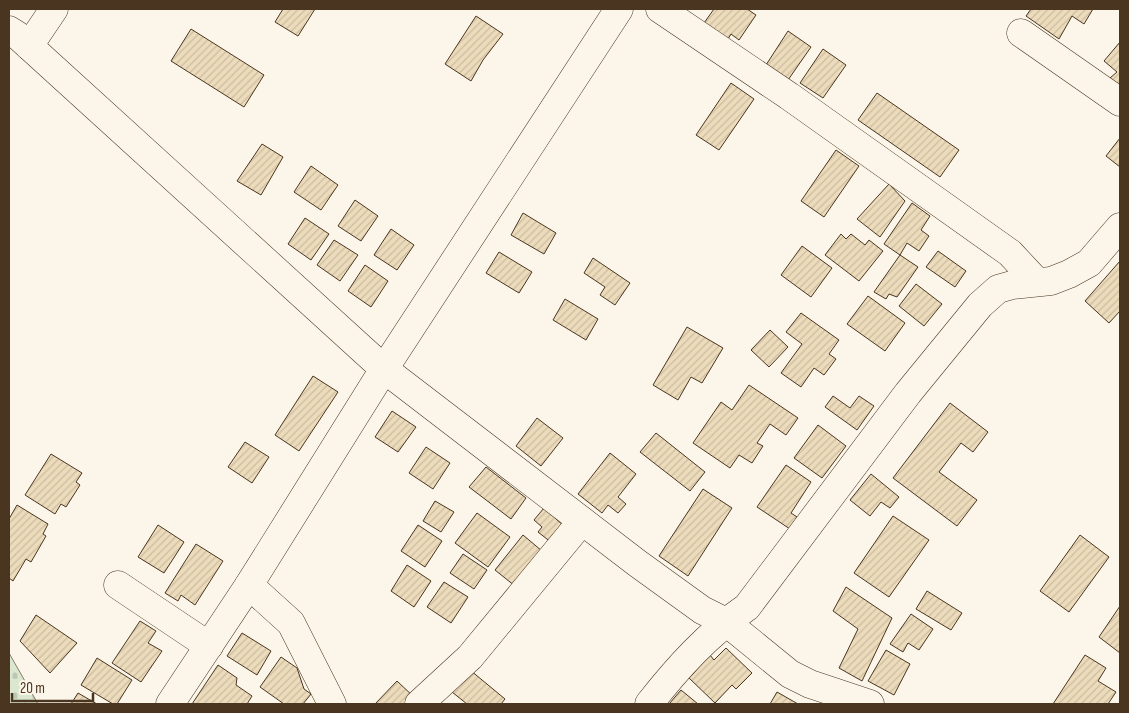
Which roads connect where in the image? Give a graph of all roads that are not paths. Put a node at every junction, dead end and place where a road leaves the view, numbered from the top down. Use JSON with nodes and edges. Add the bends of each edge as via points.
{"nodes":[{"id":1,"x":54,"y":9,"type":"edge"},
{"id":2,"x":619,"y":9,"type":"edge"},
{"id":3,"x":660,"y":9,"type":"edge"},
{"id":4,"x":1021,"y":33,"type":"dead end"},
{"id":5,"x":19,"y":38,"type":"edge"},
{"id":6,"x":1120,"y":102,"type":"edge"},
{"id":7,"x":1120,"y":228,"type":"edge"},
{"id":8,"x":1037,"y":282,"type":"junction"},
{"id":9,"x":384,"y":369,"type":"junction"},
{"id":10,"x":582,"y":521,"type":"junction"},
{"id":11,"x":118,"y":585,"type":"dead end"},
{"id":12,"x":249,"y":585,"type":"junction"},
{"id":13,"x":726,"y":622,"type":"junction"},
{"id":14,"x":209,"y":646,"type":"junction"},
{"id":15,"x":170,"y":704,"type":"edge"},
{"id":16,"x":332,"y":704,"type":"edge"},
{"id":17,"x":419,"y":704,"type":"edge"},
{"id":18,"x":649,"y":704,"type":"edge"},
{"id":19,"x":870,"y":704,"type":"edge"}],
"edges":[{"from":1,"to":5,"type":"street"},
{"from":2,"to":9,"type":"street"},
{"from":3,"to":8,"type":"street","via":[[1010,252]]},
{"from":4,"to":6,"type":"street"},
{"from":5,"to":9,"type":"street"},
{"from":7,"to":8,"type":"street","via":[[1089,263],[1060,278]]},
{"from":8,"to":13,"type":"street","via":[[998,289],[980,305],[908,393],[748,608]]},
{"from":9,"to":10,"type":"street"},
{"from":9,"to":12,"type":"street"},
{"from":10,"to":13,"type":"street","via":[[702,610]]},
{"from":10,"to":17,"type":"street","via":[[470,657]]},
{"from":11,"to":14,"type":"street"},
{"from":12,"to":14,"type":"street"},
{"from":12,"to":16,"type":"street","via":[[292,623]]},
{"from":13,"to":18,"type":"street","via":[[677,668]]},
{"from":13,"to":19,"type":"street","via":[[790,674]]},
{"from":14,"to":15,"type":"street"}]}
